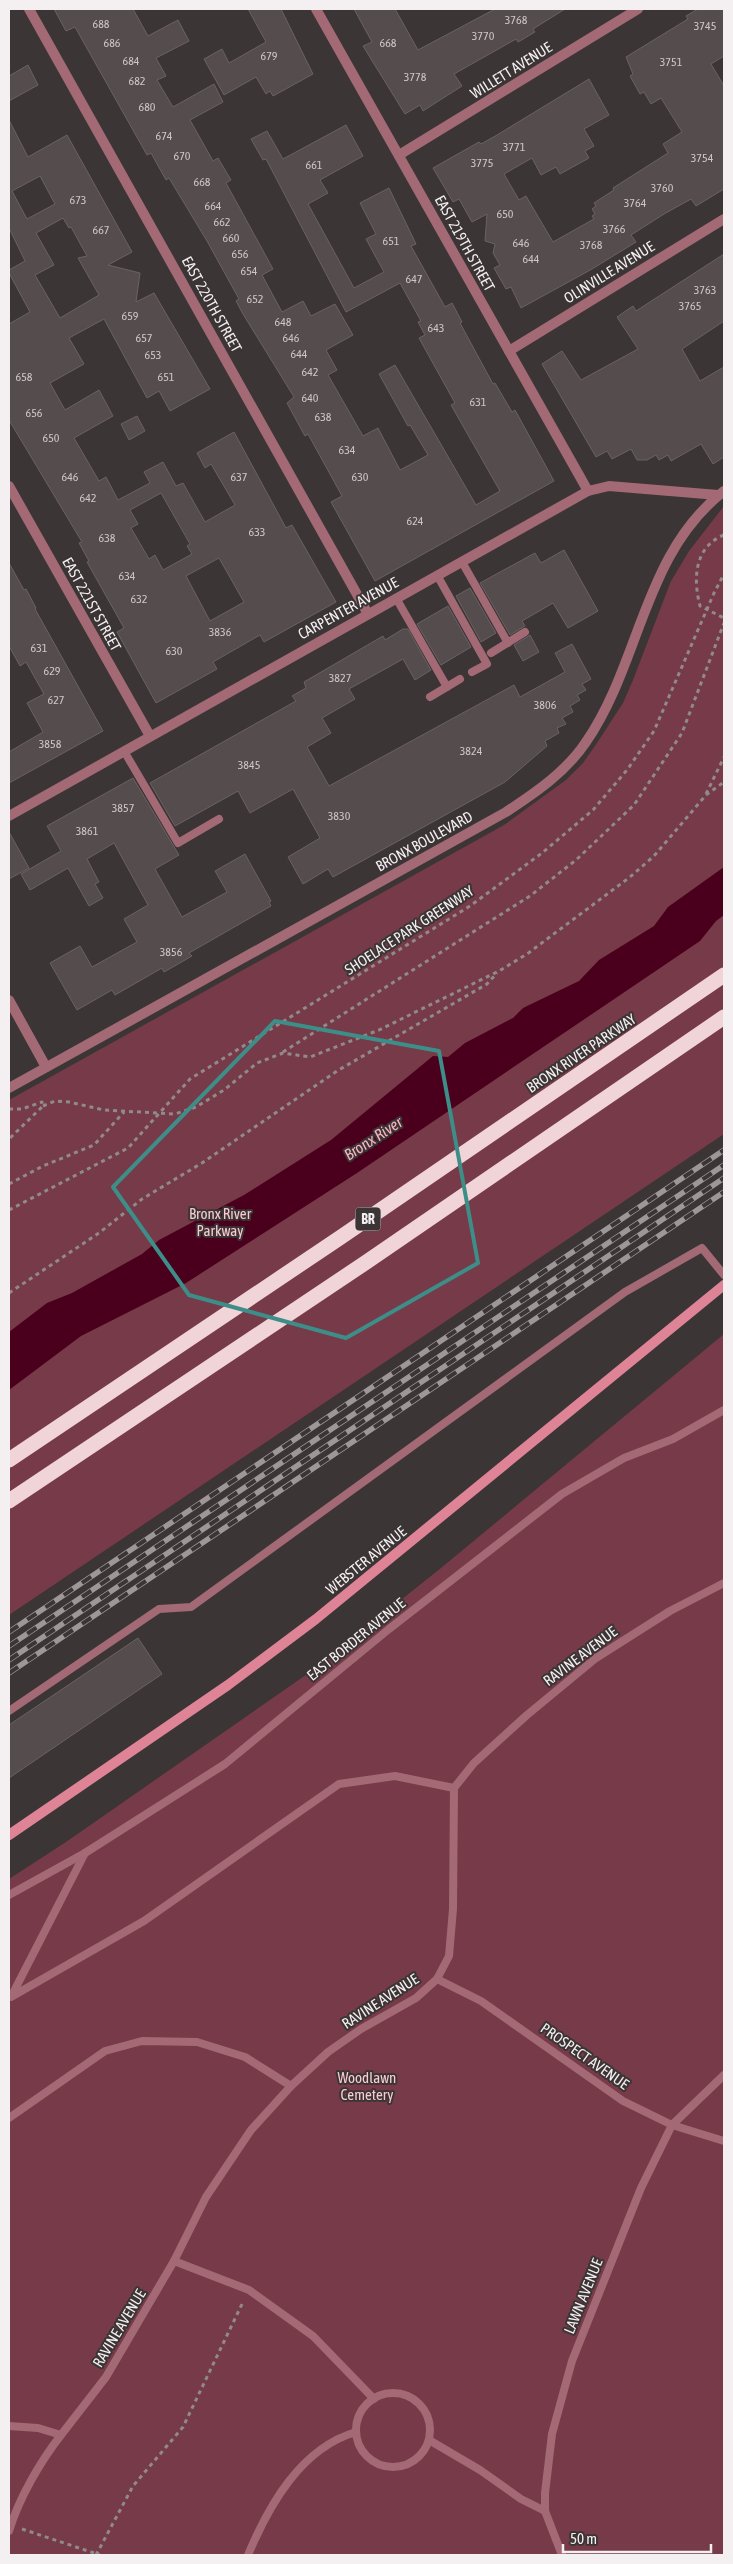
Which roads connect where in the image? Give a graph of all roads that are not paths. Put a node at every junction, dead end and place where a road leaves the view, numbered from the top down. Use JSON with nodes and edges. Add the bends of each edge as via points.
{"nodes":[{"id":1,"x":29,"y":9,"type":"edge"},
{"id":2,"x":316,"y":9,"type":"edge"},
{"id":3,"x":638,"y":9,"type":"edge"},
{"id":4,"x":399,"y":155,"type":"junction"},
{"id":5,"x":724,"y":218,"type":"edge"},
{"id":6,"x":509,"y":351,"type":"junction"},
{"id":7,"x":9,"y":486,"type":"edge"},
{"id":8,"x":588,"y":491,"type":"junction"},
{"id":9,"x":721,"y":493,"type":"edge"},
{"id":10,"x":462,"y":562,"type":"junction"},
{"id":11,"x":437,"y":575,"type":"junction"},
{"id":12,"x":396,"y":598,"type":"junction"},
{"id":13,"x":368,"y":614,"type":"junction"},
{"id":14,"x":525,"y":632,"type":"dead end"},
{"id":15,"x":508,"y":643,"type":"junction"},
{"id":16,"x":491,"y":653,"type":"dead end"},
{"id":17,"x":472,"y":672,"type":"dead end"},
{"id":18,"x":460,"y":679,"type":"dead end"},
{"id":19,"x":447,"y":687,"type":"junction"},
{"id":20,"x":430,"y":697,"type":"dead end"},
{"id":21,"x":150,"y":736,"type":"junction"},
{"id":22,"x":124,"y":751,"type":"junction"},
{"id":23,"x":9,"y":816,"type":"edge"},
{"id":24,"x":219,"y":819,"type":"dead end"},
{"id":25,"x":724,"y":975,"type":"edge"},
{"id":26,"x":9,"y":1000,"type":"edge"},
{"id":27,"x":724,"y":1017,"type":"edge"},
{"id":28,"x":46,"y":1067,"type":"junction"},
{"id":29,"x":9,"y":1088,"type":"edge"},
{"id":30,"x":724,"y":1275,"type":"edge"},
{"id":31,"x":724,"y":1285,"type":"edge"},
{"id":32,"x":724,"y":1410,"type":"edge"},
{"id":33,"x":9,"y":1460,"type":"edge"},
{"id":34,"x":9,"y":1501,"type":"edge"},
{"id":35,"x":724,"y":1583,"type":"edge"},
{"id":36,"x":9,"y":1711,"type":"edge"},
{"id":37,"x":454,"y":1788,"type":"junction"},
{"id":38,"x":9,"y":1835,"type":"edge"},
{"id":39,"x":85,"y":1853,"type":"junction"},
{"id":40,"x":9,"y":1895,"type":"edge"},
{"id":41,"x":437,"y":1979,"type":"junction"},
{"id":42,"x":10,"y":1999,"type":"edge"},
{"id":43,"x":724,"y":2075,"type":"edge"},
{"id":44,"x":291,"y":2086,"type":"junction"},
{"id":45,"x":9,"y":2118,"type":"edge"},
{"id":46,"x":672,"y":2125,"type":"junction"},
{"id":47,"x":724,"y":2141,"type":"edge"},
{"id":48,"x":174,"y":2261,"type":"junction"},
{"id":49,"x":374,"y":2399,"type":"junction"},
{"id":50,"x":9,"y":2426,"type":"edge"},
{"id":51,"x":356,"y":2432,"type":"junction"},
{"id":52,"x":61,"y":2435,"type":"junction"},
{"id":53,"x":429,"y":2440,"type":"junction"},
{"id":54,"x":545,"y":2511,"type":"junction"},
{"id":55,"x":10,"y":2528,"type":"edge"},
{"id":56,"x":248,"y":2555,"type":"edge"},
{"id":57,"x":562,"y":2555,"type":"edge"}],
"edges":[{"from":1,"to":13,"type":"street","name":"EAST 220TH STREET"},
{"from":2,"to":4,"type":"street","name":"EAST 219TH STREET"},
{"from":3,"to":4,"type":"street","name":"WILLETT AVENUE"},
{"from":4,"to":6,"type":"street","name":"EAST 219TH STREET"},
{"from":5,"to":6,"type":"street","name":"OLINVILLE AVENUE"},
{"from":6,"to":8,"type":"street","name":"EAST 219TH STREET"},
{"from":7,"to":21,"type":"street","name":"EAST 221ST STREET"},
{"from":8,"to":9,"type":"street","name":"CARPENTER AVENUE","via":[[609,486]]},
{"from":8,"to":10,"type":"street","name":"CARPENTER AVENUE"},
{"from":9,"to":28,"type":"street","name":"BRONX BOULEVARD","via":[[689,527],[666,561],[603,714],[586,743],[551,780],[506,812]]},
{"from":10,"to":11,"type":"street","name":"CARPENTER AVENUE"},
{"from":10,"to":15,"type":"lane"},
{"from":11,"to":12,"type":"street","name":"CARPENTER AVENUE"},
{"from":11,"to":17,"type":"lane","via":[[486,664]]},
{"from":12,"to":13,"type":"street","name":"CARPENTER AVENUE"},
{"from":12,"to":19,"type":"lane"},
{"from":13,"to":21,"type":"street","name":"CARPENTER AVENUE"},
{"from":14,"to":15,"type":"lane"},
{"from":15,"to":16,"type":"lane"},
{"from":18,"to":19,"type":"lane"},
{"from":19,"to":20,"type":"lane"},
{"from":21,"to":22,"type":"street","name":"CARPENTER AVENUE"},
{"from":22,"to":23,"type":"street","name":"CARPENTER AVENUE"},
{"from":22,"to":24,"type":"lane","via":[[178,843]]},
{"from":25,"to":33,"type":"highway","name":"BRONX RIVER PARKWAY","number":"BR"},
{"from":26,"to":28,"type":"street"},
{"from":27,"to":34,"type":"highway","number":"BR","via":[[309,1301]]},
{"from":28,"to":29,"type":"street","name":"BRONX BOULEVARD"},
{"from":30,"to":36,"type":"lane","via":[[702,1248],[625,1292],[191,1608],[159,1609]]},
{"from":31,"to":38,"type":"main road","name":"WEBSTER AVENUE","via":[[304,1629]]},
{"from":32,"to":39,"type":"lane","name":"EAST BORDER AVENUE","via":[[673,1439],[624,1458],[562,1494],[389,1629],[225,1764]]},
{"from":35,"to":37,"type":"lane","name":"RAVINE AVENUE","via":[[670,1611],[596,1658],[474,1763]]},
{"from":37,"to":41,"type":"lane","name":"RAVINE AVENUE","via":[[453,1909],[448,1956]]},
{"from":37,"to":42,"type":"lane","via":[[395,1776],[338,1784],[144,1921]]},
{"from":39,"to":40,"type":"lane","name":"EAST BORDER AVENUE"},
{"from":39,"to":42,"type":"lane"},
{"from":41,"to":44,"type":"lane","name":"RAVINE AVENUE","via":[[416,1998],[328,2052]]},
{"from":41,"to":46,"type":"lane","name":"PROSPECT AVENUE","via":[[481,2001],[623,2100]]},
{"from":43,"to":46,"type":"lane","name":"LAWN AVENUE"},
{"from":44,"to":45,"type":"lane","via":[[245,2057],[197,2042],[142,2041],[105,2051]]},
{"from":44,"to":48,"type":"lane","name":"RAVINE AVENUE","via":[[251,2130],[206,2197]]},
{"from":46,"to":47,"type":"lane","name":"PROSPECT AVENUE"},
{"from":46,"to":54,"type":"lane","name":"LAWN AVENUE","via":[[641,2188],[572,2360],[552,2434]]},
{"from":48,"to":49,"type":"lane","via":[[249,2290],[313,2336]]},
{"from":48,"to":52,"type":"lane","name":"RAVINE AVENUE","via":[[106,2377]]},
{"from":49,"to":51,"type":"lane","via":[[363,2408]]},
{"from":49,"to":53,"type":"lane","via":[[398,2394],[417,2402],[430,2424]]},
{"from":50,"to":52,"type":"lane","via":[[38,2428]]},
{"from":51,"to":53,"type":"lane","via":[[363,2451],[384,2466],[396,2467],[414,2460]]},
{"from":51,"to":56,"type":"lane","via":[[320,2448],[292,2475]]},
{"from":52,"to":55,"type":"lane","name":"RAVINE AVENUE","via":[[38,2470]]},
{"from":53,"to":54,"type":"lane"},
{"from":54,"to":57,"type":"lane","name":"LAWN AVENUE"}]}
